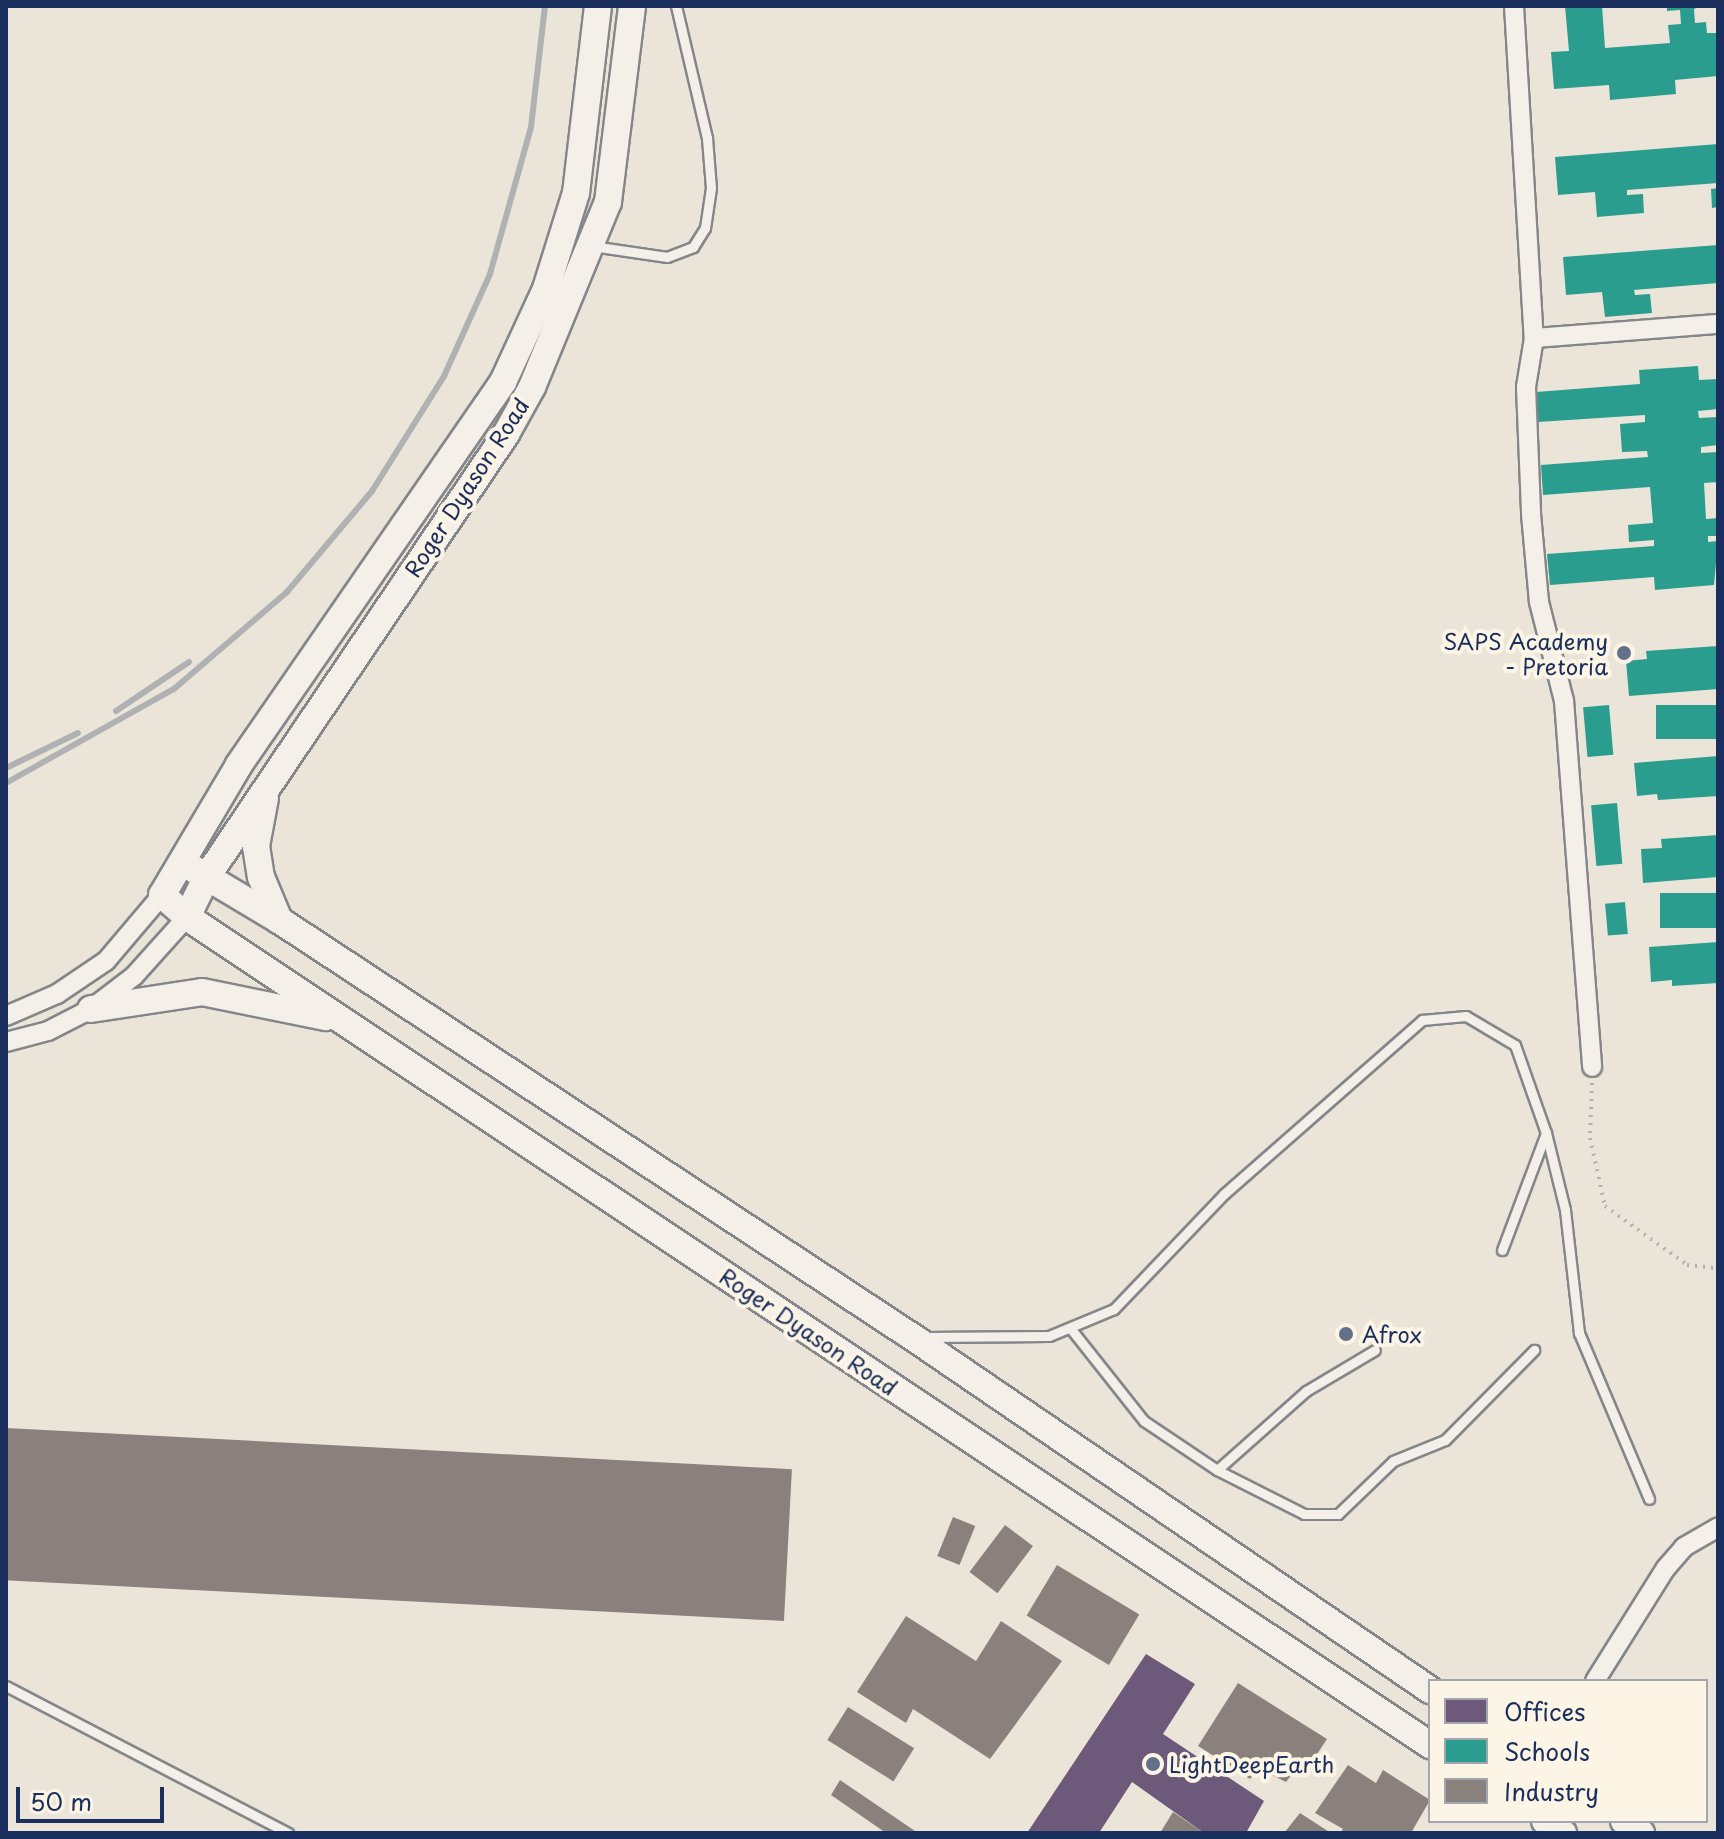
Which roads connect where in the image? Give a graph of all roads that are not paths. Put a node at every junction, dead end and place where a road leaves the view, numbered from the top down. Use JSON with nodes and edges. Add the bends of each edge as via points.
{"nodes":[{"id":1,"x":598,"y":6,"type":"edge"},
{"id":2,"x":632,"y":6,"type":"edge"},
{"id":3,"x":676,"y":6,"type":"edge"},
{"id":4,"x":1514,"y":6,"type":"edge"},
{"id":5,"x":564,"y":236,"type":"junction"},
{"id":6,"x":590,"y":246,"type":"junction"},
{"id":7,"x":1718,"y":324,"type":"edge"},
{"id":8,"x":1534,"y":338,"type":"junction"},
{"id":9,"x":268,"y":787,"type":"junction"},
{"id":10,"x":182,"y":862,"type":"junction"},
{"id":11,"x":206,"y":878,"type":"junction"},
{"id":12,"x":162,"y":895,"type":"junction"},
{"id":13,"x":187,"y":917,"type":"junction"},
{"id":14,"x":279,"y":920,"type":"junction"},
{"id":15,"x":91,"y":1009,"type":"junction"},
{"id":16,"x":6,"y":1016,"type":"edge"},
{"id":17,"x":344,"y":1021,"type":"junction"},
{"id":18,"x":6,"y":1042,"type":"edge"},
{"id":19,"x":1592,"y":1067,"type":"road end"},
{"id":20,"x":1546,"y":1133,"type":"junction"},
{"id":21,"x":1502,"y":1250,"type":"dead end"},
{"id":22,"x":1071,"y":1329,"type":"junction"},
{"id":23,"x":914,"y":1338,"type":"junction"},
{"id":24,"x":1375,"y":1350,"type":"dead end"},
{"id":25,"x":1534,"y":1350,"type":"dead end"},
{"id":26,"x":1217,"y":1470,"type":"junction"},
{"id":27,"x":1649,"y":1499,"type":"dead end"},
{"id":28,"x":1718,"y":1527,"type":"edge"},
{"id":29,"x":1596,"y":1679,"type":"edge"},
{"id":30,"x":6,"y":1686,"type":"edge"},
{"id":31,"x":1428,"y":1689,"type":"edge"},
{"id":32,"x":1428,"y":1744,"type":"edge"},
{"id":33,"x":288,"y":1833,"type":"edge"}],
"edges":[{"from":1,"to":5,"type":"main road","name":"Roger Dyason Road","via":[[582,162]]},
{"from":2,"to":6,"type":"main road","name":"Roger Dyason Road","via":[[608,202]]},
{"from":3,"to":6,"type":"lane","via":[[707,138],[711,188],[705,228],[693,247],[667,257]]},
{"from":4,"to":8,"type":"street"},
{"from":5,"to":6,"type":"main road"},
{"from":5,"to":10,"type":"main road","name":"Roger Dyason Road","via":[[503,382],[239,765]]},
{"from":6,"to":9,"type":"main road","name":"Roger Dyason Road","via":[[561,321],[506,434]]},
{"from":7,"to":8,"type":"street"},
{"from":8,"to":19,"type":"street","via":[[1525,408],[1533,530],[1539,602],[1564,701]]},
{"from":9,"to":11,"type":"main road","name":"Roger Dyason Road"},
{"from":9,"to":14,"type":"main road","via":[[256,846],[261,877]]},
{"from":10,"to":11,"type":"main road"},
{"from":10,"to":12,"type":"main road","name":"Roger Dyason Road"},
{"from":11,"to":13,"type":"main road","name":"Roger Dyason Road"},
{"from":11,"to":14,"type":"main road"},
{"from":12,"to":13,"type":"main road","name":"Roger Dyason Road"},
{"from":12,"to":16,"type":"street","via":[[106,961],[57,994]]},
{"from":13,"to":15,"type":"street","via":[[134,976]]},
{"from":13,"to":17,"type":"main road","name":"Roger Dyason Road"},
{"from":14,"to":23,"type":"main road"},
{"from":15,"to":17,"type":"main road","via":[[202,992]]},
{"from":15,"to":18,"type":"street","via":[[48,1031]]},
{"from":17,"to":32,"type":"main road","name":"Roger Dyason Road"},
{"from":20,"to":21,"type":"lane"},
{"from":20,"to":22,"type":"lane","via":[[1515,1045],[1466,1016],[1422,1020],[1224,1194],[1114,1309]]},
{"from":20,"to":27,"type":"lane","via":[[1565,1210],[1579,1333]]},
{"from":22,"to":23,"type":"lane","via":[[1049,1336]]},
{"from":22,"to":26,"type":"lane","via":[[1144,1421]]},
{"from":23,"to":31,"type":"main road"},
{"from":24,"to":26,"type":"lane","via":[[1306,1391]]},
{"from":25,"to":26,"type":"lane","via":[[1445,1440],[1393,1461],[1338,1514],[1304,1514]]},
{"from":28,"to":29,"type":"street","via":[[1684,1547],[1666,1568]]},
{"from":30,"to":33,"type":"lane"}]}
